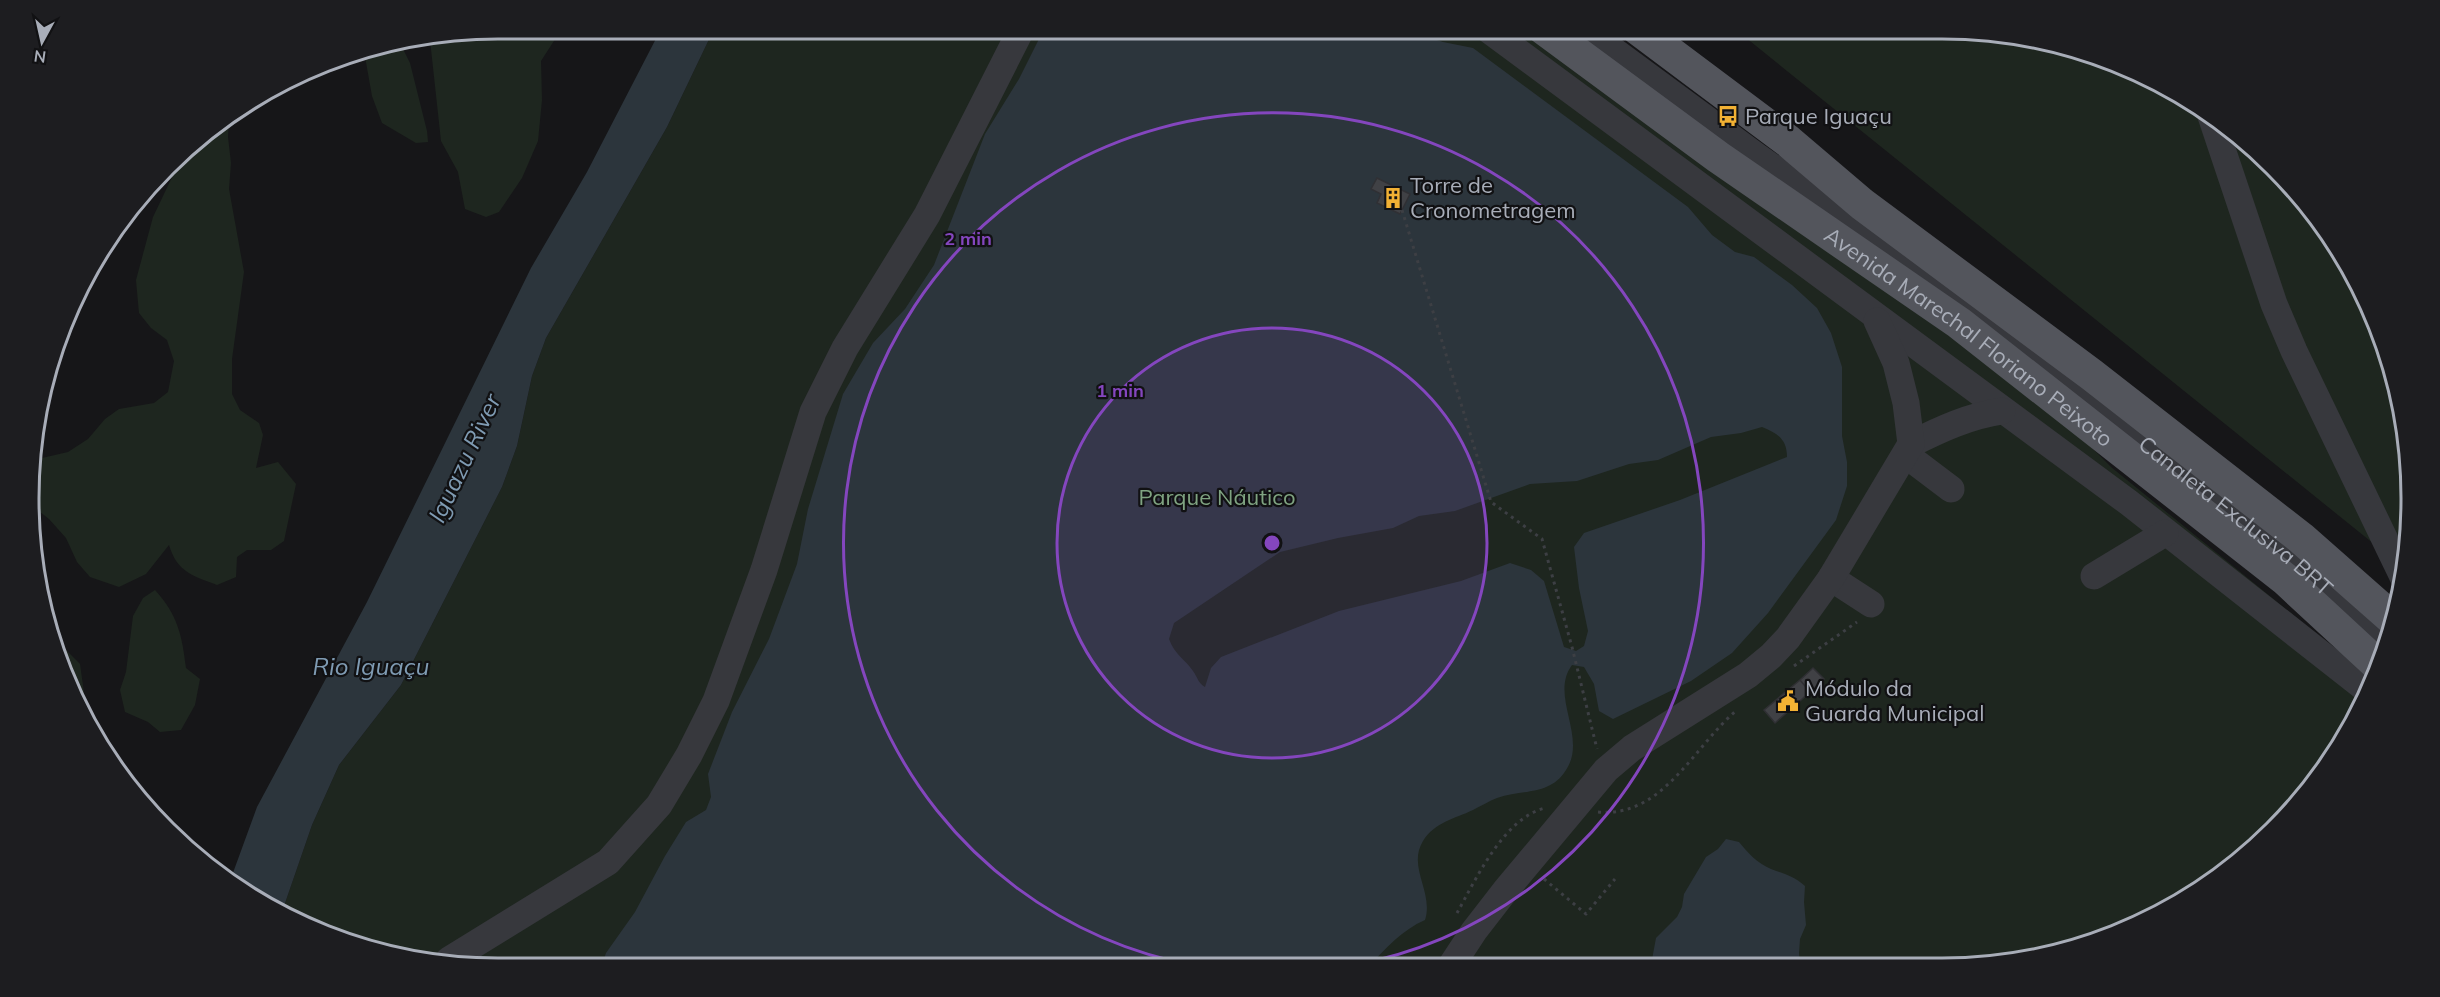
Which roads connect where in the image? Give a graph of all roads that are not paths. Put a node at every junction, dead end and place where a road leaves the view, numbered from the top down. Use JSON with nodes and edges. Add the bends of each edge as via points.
{"nodes":[{"id":1,"x":1016,"y":39,"type":"edge"},
{"id":2,"x":1501,"y":39,"type":"edge"},
{"id":3,"x":1558,"y":39,"type":"edge"},
{"id":4,"x":1600,"y":39,"type":"edge"},
{"id":5,"x":1663,"y":39,"type":"edge"},
{"id":6,"x":2216,"y":130,"type":"edge"},
{"id":7,"x":1875,"y":317,"type":"junction"},
{"id":8,"x":2002,"y":411,"type":"junction"},
{"id":9,"x":1909,"y":450,"type":"junction"},
{"id":10,"x":1951,"y":489,"type":"dead end"},
{"id":11,"x":2225,"y":506,"type":"junction"},
{"id":12,"x":2165,"y":534,"type":"junction"},
{"id":13,"x":2396,"y":563,"type":"edge"},
{"id":14,"x":2094,"y":576,"type":"dead end"},
{"id":15,"x":1831,"y":578,"type":"junction"},
{"id":16,"x":1865,"y":612,"type":"road end"},
{"id":17,"x":2386,"y":613,"type":"edge"},
{"id":18,"x":2380,"y":637,"type":"edge"},
{"id":19,"x":2372,"y":659,"type":"edge"},
{"id":20,"x":2361,"y":685,"type":"edge"},
{"id":21,"x":456,"y":956,"type":"edge"},
{"id":22,"x":1456,"y":958,"type":"edge"}],
"edges":[{"from":1,"to":21,"type":"lane","via":[[927,215],[821,394],[750,611],[716,701],[659,805],[608,862]]},
{"from":2,"to":7,"type":"lane"},
{"from":3,"to":11,"type":"main road","name":"Avenida Marechal Floriano Peixoto","via":[[1718,158]]},
{"from":4,"to":11,"type":"lane","name":"Canaleta Exclusiva BRT","via":[[1758,157],[1918,269]]},
{"from":5,"to":11,"type":"main road","name":"Avenida Marechal Floriano Peixoto","via":[[1862,204],[2092,375]]},
{"from":6,"to":13,"type":"lane","via":[[2274,304]]},
{"from":7,"to":8,"type":"lane"},
{"from":7,"to":9,"type":"lane","via":[[1896,363],[1906,403]]},
{"from":8,"to":9,"type":"lane","via":[[1960,421]]},
{"from":8,"to":12,"type":"lane","via":[[2128,502]]},
{"from":9,"to":10,"type":"lane"},
{"from":9,"to":15,"type":"lane"},
{"from":11,"to":17,"type":"main road","name":"Avenida Marechal Floriano Peixoto","via":[[2301,538]]},
{"from":11,"to":18,"type":"lane","name":"Canaleta Exclusiva BRT","via":[[2294,560]]},
{"from":11,"to":19,"type":"main road","name":"Avenida Marechal Floriano Peixoto","via":[[2285,579]]},
{"from":12,"to":14,"type":"lane"},
{"from":12,"to":20,"type":"lane"},
{"from":15,"to":16,"type":"lane"},
{"from":15,"to":22,"type":"lane","via":[[1771,656],[1748,675],[1632,747],[1606,770],[1526,865]]}]}
